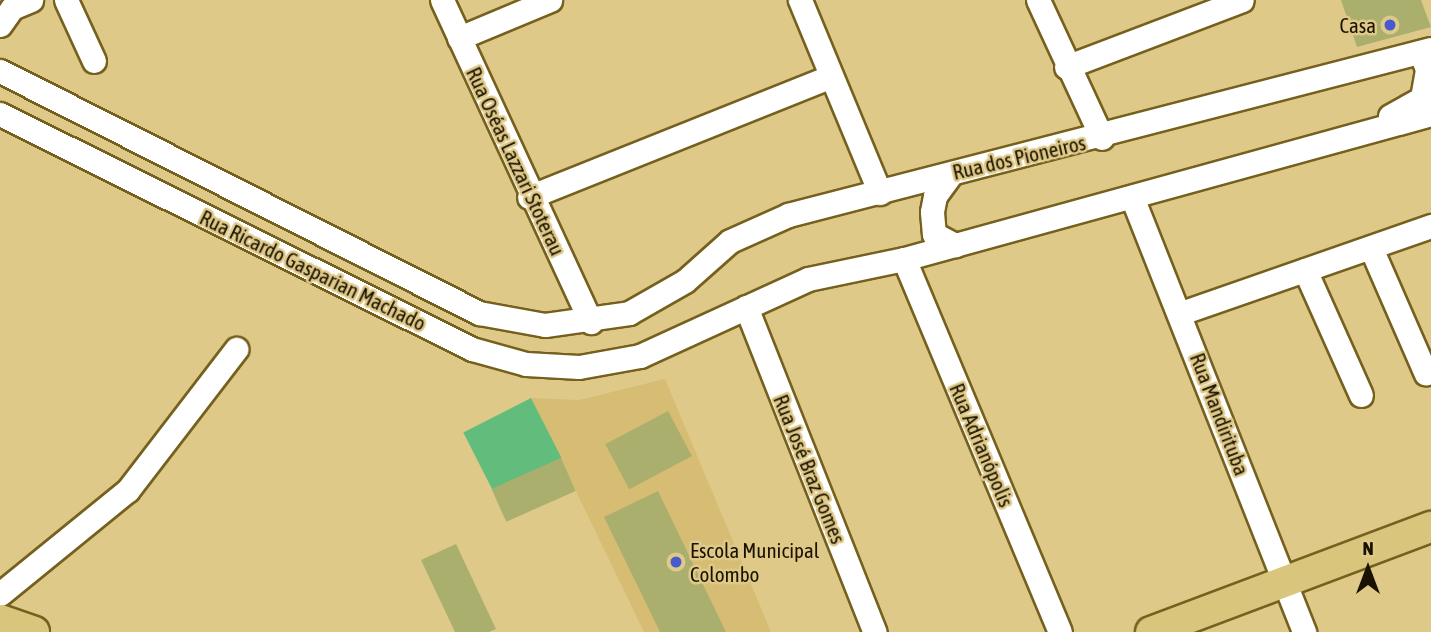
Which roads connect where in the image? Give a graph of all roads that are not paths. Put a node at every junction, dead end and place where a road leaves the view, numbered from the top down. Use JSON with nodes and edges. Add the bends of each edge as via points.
{"nodes":[{"id":1,"x":31,"y":0,"type":"edge"},
{"id":2,"x":66,"y":0,"type":"edge"},
{"id":3,"x":442,"y":0,"type":"edge"},
{"id":4,"x":550,"y":0,"type":"edge"},
{"id":5,"x":800,"y":0,"type":"edge"},
{"id":6,"x":1038,"y":0,"type":"edge"},
{"id":7,"x":1242,"y":0,"type":"edge"},
{"id":8,"x":0,"y":25,"type":"edge"},
{"id":9,"x":459,"y":38,"type":"junction"},
{"id":10,"x":1425,"y":50,"type":"edge"},
{"id":11,"x":94,"y":61,"type":"dead end"},
{"id":12,"x":1066,"y":67,"type":"junction"},
{"id":13,"x":0,"y":71,"type":"edge"},
{"id":14,"x":831,"y":75,"type":"junction"},
{"id":15,"x":0,"y":114,"type":"edge"},
{"id":16,"x":1431,"y":114,"type":"edge"},
{"id":17,"x":1102,"y":138,"type":"junction"},
{"id":18,"x":1322,"y":144,"type":"junction"},
{"id":19,"x":951,"y":173,"type":"junction"},
{"id":20,"x":880,"y":193,"type":"junction"},
{"id":21,"x":529,"y":197,"type":"junction"},
{"id":22,"x":1132,"y":197,"type":"junction"},
{"id":23,"x":1431,"y":226,"type":"edge"},
{"id":24,"x":955,"y":245,"type":"junction"},
{"id":25,"x":1371,"y":248,"type":"junction"},
{"id":26,"x":904,"y":259,"type":"junction"},
{"id":27,"x":1306,"y":270,"type":"junction"},
{"id":28,"x":746,"y":307,"type":"junction"},
{"id":29,"x":629,"y":313,"type":"joint"},
{"id":30,"x":1181,"y":313,"type":"junction"},
{"id":31,"x":592,"y":322,"type":"junction"},
{"id":32,"x":236,"y":349,"type":"dead end"},
{"id":33,"x":1426,"y":374,"type":"dead end"},
{"id":34,"x":1361,"y":395,"type":"dead end"},
{"id":35,"x":1431,"y":527,"type":"edge"},
{"id":36,"x":1284,"y":582,"type":"junction"},
{"id":37,"x":0,"y":594,"type":"edge"},
{"id":38,"x":0,"y":620,"type":"edge"},
{"id":39,"x":34,"y":632,"type":"edge"},
{"id":40,"x":875,"y":632,"type":"edge"},
{"id":41,"x":1060,"y":632,"type":"edge"},
{"id":42,"x":1151,"y":632,"type":"edge"},
{"id":43,"x":1304,"y":632,"type":"edge"}],
"edges":[{"from":1,"to":8,"type":"street","via":[[12,8]]},
{"from":2,"to":11,"type":"street"},
{"from":3,"to":9,"type":"street","name":"Rua Oséas Lazzari Stoterau"},
{"from":4,"to":9,"type":"street"},
{"from":5,"to":14,"type":"street"},
{"from":6,"to":12,"type":"street"},
{"from":7,"to":12,"type":"street"},
{"from":9,"to":21,"type":"street","name":"Rua Oséas Lazzari Stoterau"},
{"from":10,"to":17,"type":"street","name":"Rua dos Pioneiros"},
{"from":10,"to":18,"type":"street","via":[[1422,98]]},
{"from":12,"to":17,"type":"street"},
{"from":13,"to":31,"type":"street","name":"Rua Ricardo Gasparian Machado","via":[[479,313],[545,325]]},
{"from":14,"to":20,"type":"street"},
{"from":14,"to":21,"type":"street"},
{"from":15,"to":28,"type":"street","name":"Rua Ricardo Gasparian Machado","via":[[472,349],[526,364],[579,367],[640,356]]},
{"from":16,"to":18,"type":"street"},
{"from":17,"to":19,"type":"street","name":"Rua dos Pioneiros"},
{"from":18,"to":22,"type":"street"},
{"from":19,"to":20,"type":"street","name":"Rua dos Pioneiros"},
{"from":19,"to":24,"type":"street","via":[[934,196],[932,212],[934,234]]},
{"from":20,"to":29,"type":"street","name":"Rua dos Pioneiros","via":[[788,215],[730,241],[685,281]]},
{"from":21,"to":31,"type":"street","name":"Rua Oséas Lazzari Stoterau"},
{"from":22,"to":24,"type":"street"},
{"from":22,"to":30,"type":"street","name":"Rua Mandirituba"},
{"from":23,"to":25,"type":"street"},
{"from":24,"to":26,"type":"street"},
{"from":25,"to":27,"type":"street"},
{"from":25,"to":33,"type":"street"},
{"from":26,"to":28,"type":"street","via":[[808,279]]},
{"from":26,"to":41,"type":"street","name":"Rua Adrianópolis"},
{"from":27,"to":30,"type":"street"},
{"from":27,"to":34,"type":"street"},
{"from":28,"to":40,"type":"street","name":"Rua José Braz Gomes"},
{"from":29,"to":31,"type":"street","name":"Rua Ricardo Gasparian Machado"},
{"from":30,"to":36,"type":"street","name":"Rua Mandirituba"},
{"from":32,"to":37,"type":"street","via":[[128,490]]},
{"from":35,"to":36,"type":"main road"},
{"from":36,"to":42,"type":"main road"},
{"from":36,"to":43,"type":"street","name":"Rua Mandirituba"},
{"from":38,"to":39,"type":"main road"}]}
